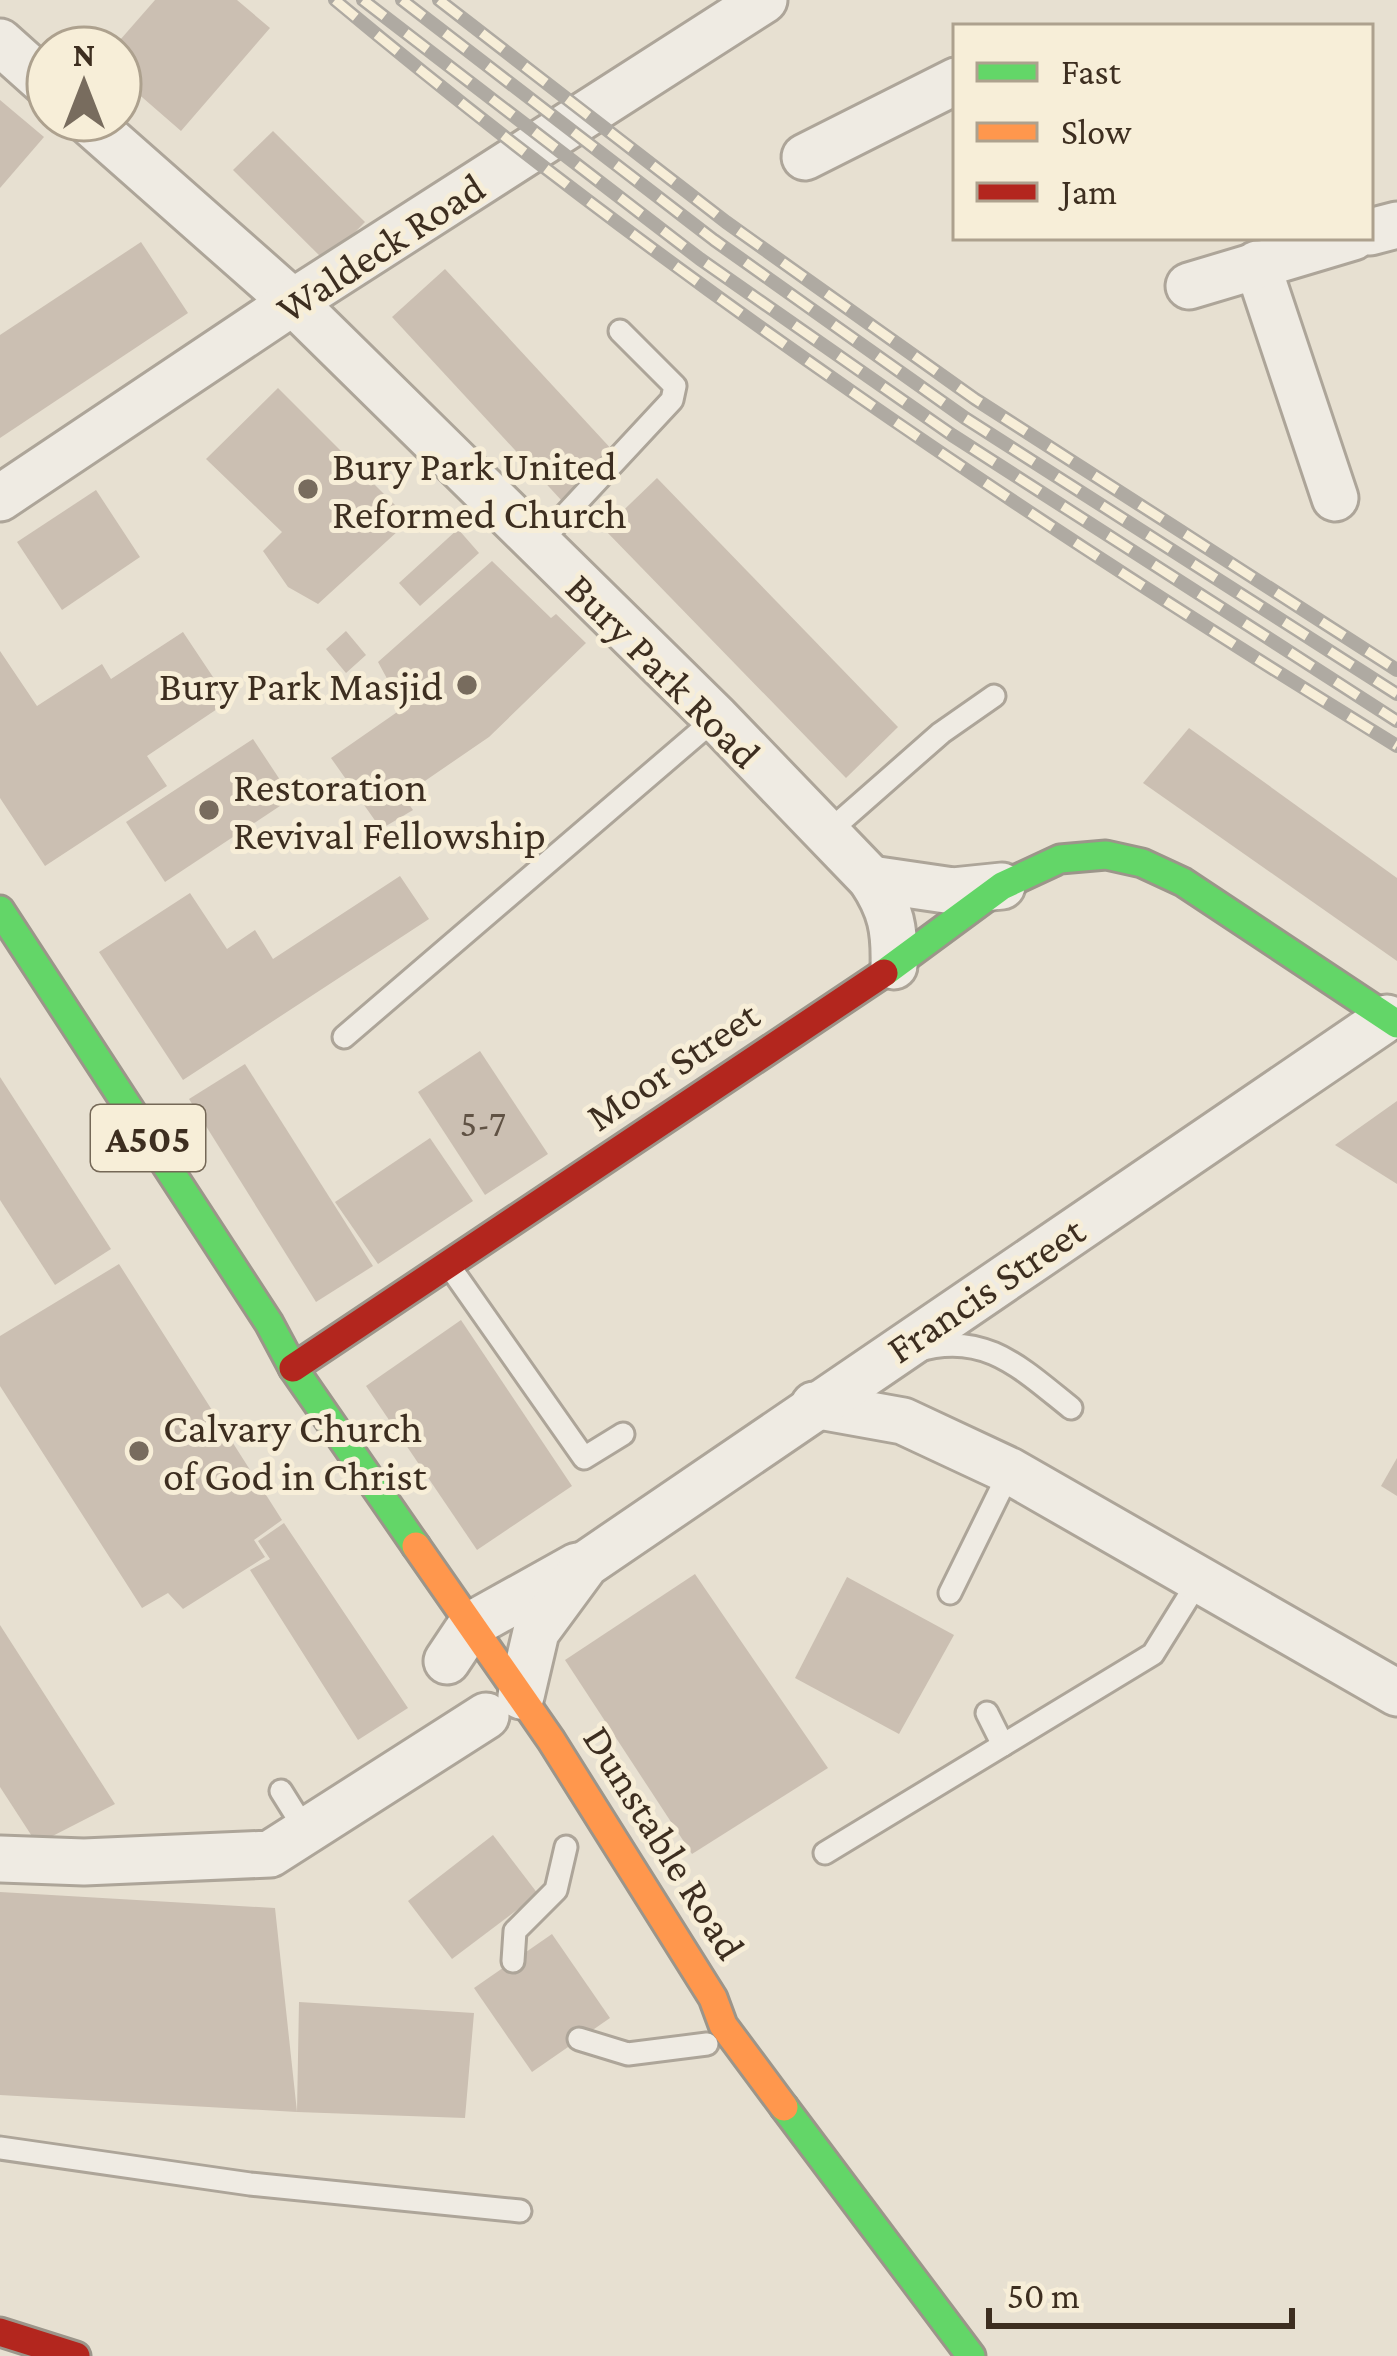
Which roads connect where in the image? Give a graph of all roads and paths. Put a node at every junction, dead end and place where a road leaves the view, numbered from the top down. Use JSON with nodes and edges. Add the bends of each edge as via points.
{"nodes":[{"id":1,"x":764,"y":0,"type":"edge"},
{"id":2,"x":0,"y":42,"type":"edge"},
{"id":3,"x":24,"y":64,"type":"edge"},
{"id":4,"x":953,"y":83,"type":"edge"},
{"id":5,"x":114,"y":144,"type":"edge"},
{"id":6,"x":805,"y":157,"type":"dead end"},
{"id":7,"x":1343,"y":240,"type":"edge"},
{"id":8,"x":1257,"y":264,"type":"junction"},
{"id":9,"x":1189,"y":286,"type":"dead end"},
{"id":10,"x":293,"y":302,"type":"junction"},
{"id":11,"x":620,"y":331,"type":"dead end"},
{"id":12,"x":0,"y":498,"type":"edge"},
{"id":13,"x":1335,"y":498,"type":"dead end"},
{"id":14,"x":537,"y":545,"type":"junction"},
{"id":15,"x":994,"y":696,"type":"dead end"},
{"id":16,"x":716,"y":718,"type":"junction"},
{"id":17,"x":826,"y":834,"type":"junction"},
{"id":18,"x":871,"y":879,"type":"junction"},
{"id":19,"x":1002,"y":886,"type":"junction"},
{"id":20,"x":0,"y":910,"type":"edge"},
{"id":21,"x":894,"y":966,"type":"junction"},
{"id":22,"x":1392,"y":1021,"type":"edge"},
{"id":23,"x":344,"y":1037,"type":"dead end"},
{"id":24,"x":450,"y":1267,"type":"junction"},
{"id":25,"x":875,"y":1364,"type":"junction"},
{"id":26,"x":293,"y":1368,"type":"junction"},
{"id":27,"x":814,"y":1405,"type":"junction"},
{"id":28,"x":1070,"y":1408,"type":"dead end"},
{"id":29,"x":296,"y":1426,"type":"dead end"},
{"id":30,"x":622,"y":1434,"type":"dead end"},
{"id":31,"x":1010,"y":1472,"type":"junction"},
{"id":32,"x":586,"y":1564,"type":"junction"},
{"id":33,"x":1198,"y":1580,"type":"junction"},
{"id":34,"x":950,"y":1593,"type":"dead end"},
{"id":35,"x":473,"y":1680,"type":"junction"},
{"id":36,"x":1397,"y":1694,"type":"edge"},
{"id":37,"x":987,"y":1713,"type":"dead end"},
{"id":38,"x":1003,"y":1745,"type":"junction"},
{"id":39,"x":281,"y":1791,"type":"dead end"},
{"id":40,"x":306,"y":1832,"type":"junction"},
{"id":41,"x":560,"y":1838,"type":"joint"},
{"id":42,"x":825,"y":1853,"type":"dead end"},
{"id":43,"x":0,"y":1859,"type":"edge"},
{"id":44,"x":590,"y":1881,"type":"dead end"},
{"id":45,"x":513,"y":1961,"type":"dead end"},
{"id":46,"x":700,"y":2035,"type":"joint"},
{"id":47,"x":580,"y":2039,"type":"dead end"},
{"id":48,"x":0,"y":2148,"type":"edge"},
{"id":49,"x":520,"y":2211,"type":"dead end"},
{"id":50,"x":0,"y":2332,"type":"edge"},
{"id":51,"x":76,"y":2356,"type":"edge"},
{"id":52,"x":945,"y":2356,"type":"edge"},
{"id":53,"x":971,"y":2356,"type":"edge"}],
"edges":[{"from":1,"to":10,"type":"street","name":"Waldeck Road"},
{"from":2,"to":3,"type":"street"},
{"from":4,"to":6,"type":"street"},
{"from":5,"to":10,"type":"street","name":"Bury Park Road"},
{"from":7,"to":8,"type":"street"},
{"from":8,"to":9,"type":"street"},
{"from":8,"to":13,"type":"street"},
{"from":10,"to":12,"type":"street","name":"Waldeck Road"},
{"from":10,"to":14,"type":"street","name":"Bury Park Road"},
{"from":11,"to":14,"type":"lane","via":[[668,376],[672,400]]},
{"from":14,"to":16,"type":"street","name":"Bury Park Road"},
{"from":15,"to":17,"type":"lane"},
{"from":16,"to":17,"type":"street","name":"Bury Park Road"},
{"from":16,"to":23,"type":"lane"},
{"from":17,"to":18,"type":"street","name":"Bury Park Road"},
{"from":18,"to":19,"type":"street","via":[[953,891]]},
{"from":18,"to":21,"type":"street","via":[[890,908]]},
{"from":19,"to":21,"type":"main road","name":"Moor Street"},
{"from":19,"to":22,"type":"main road","name":"Moor Street","via":[[1060,859],[1106,854],[1142,863]]},
{"from":20,"to":26,"type":"main road","name":"Dunstable Road","number":"A505"},
{"from":21,"to":24,"type":"main road","name":"Moor Street"},
{"from":22,"to":25,"type":"street","name":"Francis Street"},
{"from":24,"to":26,"type":"main road","name":"Moor Street"},
{"from":24,"to":30,"type":"lane","via":[[584,1458]]},
{"from":25,"to":27,"type":"street","name":"Francis Street"},
{"from":25,"to":28,"type":"lane","via":[[930,1347],[984,1347]]},
{"from":26,"to":29,"type":"main road","name":"Dunstable Road"},
{"from":26,"to":35,"type":"main road","name":"Dunstable Road"},
{"from":27,"to":31,"type":"street","via":[[904,1421]]},
{"from":27,"to":32,"type":"street","name":"Francis Street"},
{"from":31,"to":33,"type":"street"},
{"from":31,"to":34,"type":"lane"},
{"from":32,"to":35,"type":"street","name":"Francis Street","via":[[536,1633]]},
{"from":32,"to":35,"type":"street","name":"Francis Street","via":[[548,1579]]},
{"from":33,"to":36,"type":"street"},
{"from":33,"to":38,"type":"lane","via":[[1154,1654]]},
{"from":35,"to":40,"type":"street"},
{"from":35,"to":53,"type":"main road","name":"Dunstable Road","via":[[660,1910],[754,2071]]},
{"from":37,"to":38,"type":"lane"},
{"from":38,"to":42,"type":"lane"},
{"from":39,"to":40,"type":"lane"},
{"from":40,"to":43,"type":"street","via":[[270,1854]]},
{"from":41,"to":44,"type":"main road","name":"Dunstable Road"},
{"from":41,"to":45,"type":"lane","via":[[556,1889],[515,1931]]},
{"from":46,"to":47,"type":"lane","via":[[628,2054]]},
{"from":46,"to":52,"type":"main road"},
{"from":48,"to":49,"type":"lane","via":[[250,2185]]},
{"from":50,"to":51,"type":"main road"}]}
